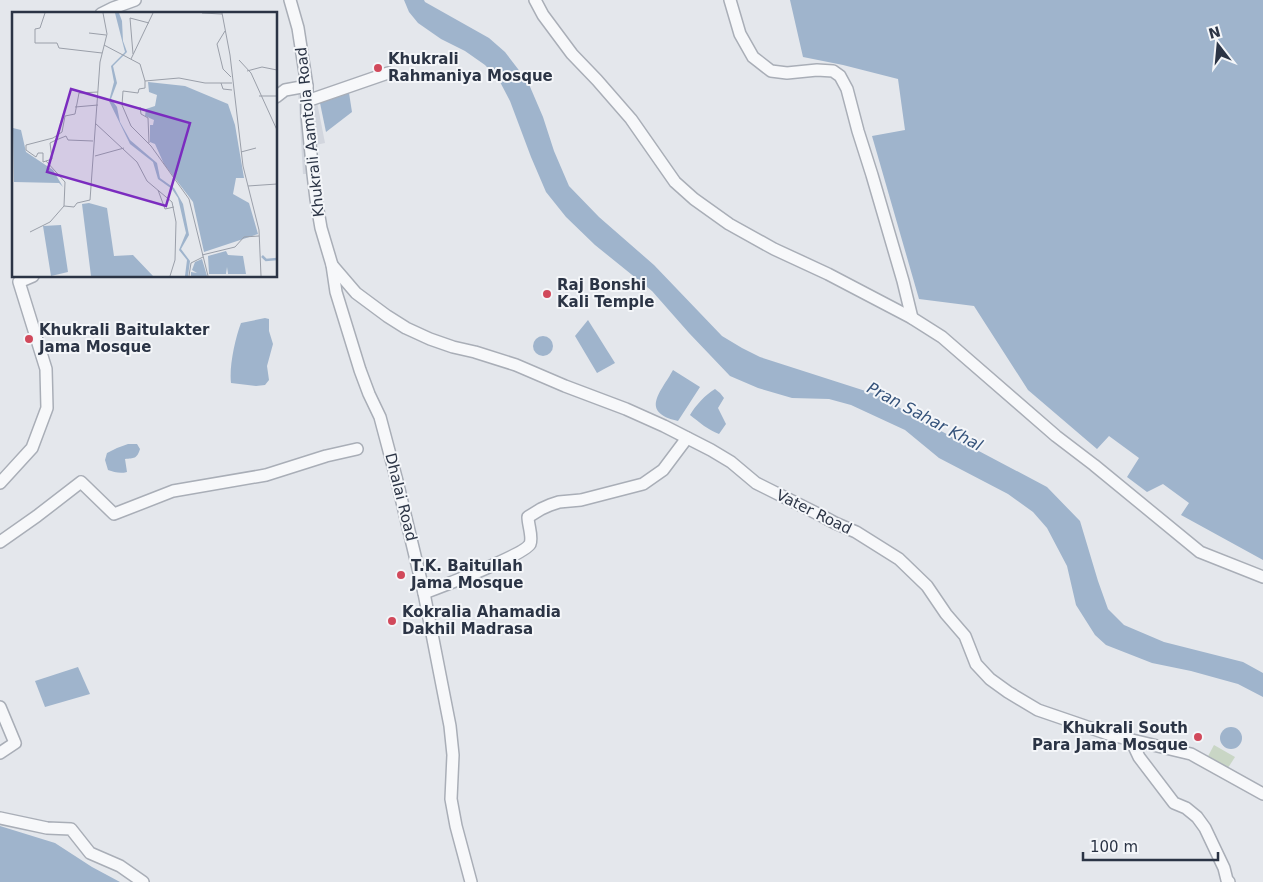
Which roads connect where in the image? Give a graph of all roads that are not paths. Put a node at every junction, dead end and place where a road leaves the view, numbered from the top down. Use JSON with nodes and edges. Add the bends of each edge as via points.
{"nodes":[{"id":1,"x":135,"y":0,"type":"edge"},
{"id":2,"x":290,"y":0,"type":"edge"},
{"id":3,"x":535,"y":0,"type":"edge"},
{"id":4,"x":730,"y":0,"type":"edge"},
{"id":5,"x":105,"y":12,"type":"edge"},
{"id":6,"x":388,"y":73,"type":"dead end"},
{"id":7,"x":307,"y":86,"type":"junction"},
{"id":8,"x":278,"y":95,"type":"edge"},
{"id":9,"x":307,"y":101,"type":"junction"},
{"id":10,"x":332,"y":265,"type":"junction"},
{"id":11,"x":28,"y":278,"type":"edge"},
{"id":12,"x":912,"y":318,"type":"junction"},
{"id":13,"x":687,"y":438,"type":"junction"},
{"id":14,"x":357,"y":449,"type":"dead end"},
{"id":15,"x":0,"y":483,"type":"edge"},
{"id":16,"x":0,"y":542,"type":"edge"},
{"id":17,"x":1263,"y":577,"type":"edge"},
{"id":18,"x":424,"y":593,"type":"junction"},
{"id":19,"x":0,"y":708,"type":"edge"},
{"id":20,"x":1131,"y":740,"type":"junction"},
{"id":21,"x":0,"y":753,"type":"edge"},
{"id":22,"x":1263,"y":794,"type":"edge"},
{"id":23,"x":0,"y":818,"type":"edge"},
{"id":24,"x":143,"y":882,"type":"edge"},
{"id":25,"x":471,"y":882,"type":"edge"},
{"id":26,"x":1229,"y":882,"type":"edge"}],
"edges":[{"from":1,"to":5,"type":"street"},
{"from":2,"to":7,"type":"street","name":"Khukrali Aamtola Road"},
{"from":3,"to":12,"type":"street","via":[[572,54],[631,118],[675,182],[694,199],[728,224]]},
{"from":4,"to":12,"type":"street","via":[[740,34],[753,57],[771,72],[787,74],[817,70],[833,71],[840,76]]},
{"from":6,"to":9,"type":"street"},
{"from":7,"to":8,"type":"street","via":[[285,90]]},
{"from":7,"to":9,"type":"street","name":"Khukrali Aamtola Road"},
{"from":9,"to":10,"type":"street","name":"Khukrali Aamtola Road","via":[[316,199]]},
{"from":10,"to":13,"type":"street","name":"Vater Road","via":[[356,293],[387,316],[430,340],[516,365],[626,409]]},
{"from":10,"to":18,"type":"street","name":"Dhalai Road","via":[[336,292],[360,370],[380,417]]},
{"from":11,"to":15,"type":"street","via":[[19,282],[46,369],[47,408],[32,448]]},
{"from":12,"to":17,"type":"street","via":[[942,337],[1056,436],[1200,552]]},
{"from":13,"to":18,"type":"street","via":[[663,470],[643,484],[581,500],[559,502],[542,509],[528,517],[531,542],[528,547]]},
{"from":13,"to":20,"type":"street","name":"Vater Road","via":[[731,462],[756,483],[856,532],[899,559],[928,586],[965,636],[976,664],[1008,692],[1038,710]]},
{"from":14,"to":16,"type":"street","via":[[266,475],[173,491],[114,514],[81,482]]},
{"from":18,"to":25,"type":"street","name":"Dhalai Road","via":[[450,726],[451,799]]},
{"from":19,"to":21,"type":"street","via":[[15,742]]},
{"from":20,"to":22,"type":"street","name":"Vater Road","via":[[1192,754]]},
{"from":20,"to":26,"type":"street","via":[[1174,803],[1186,808],[1205,828]]},
{"from":23,"to":24,"type":"street","via":[[47,828],[71,829],[90,853],[120,866]]}]}
